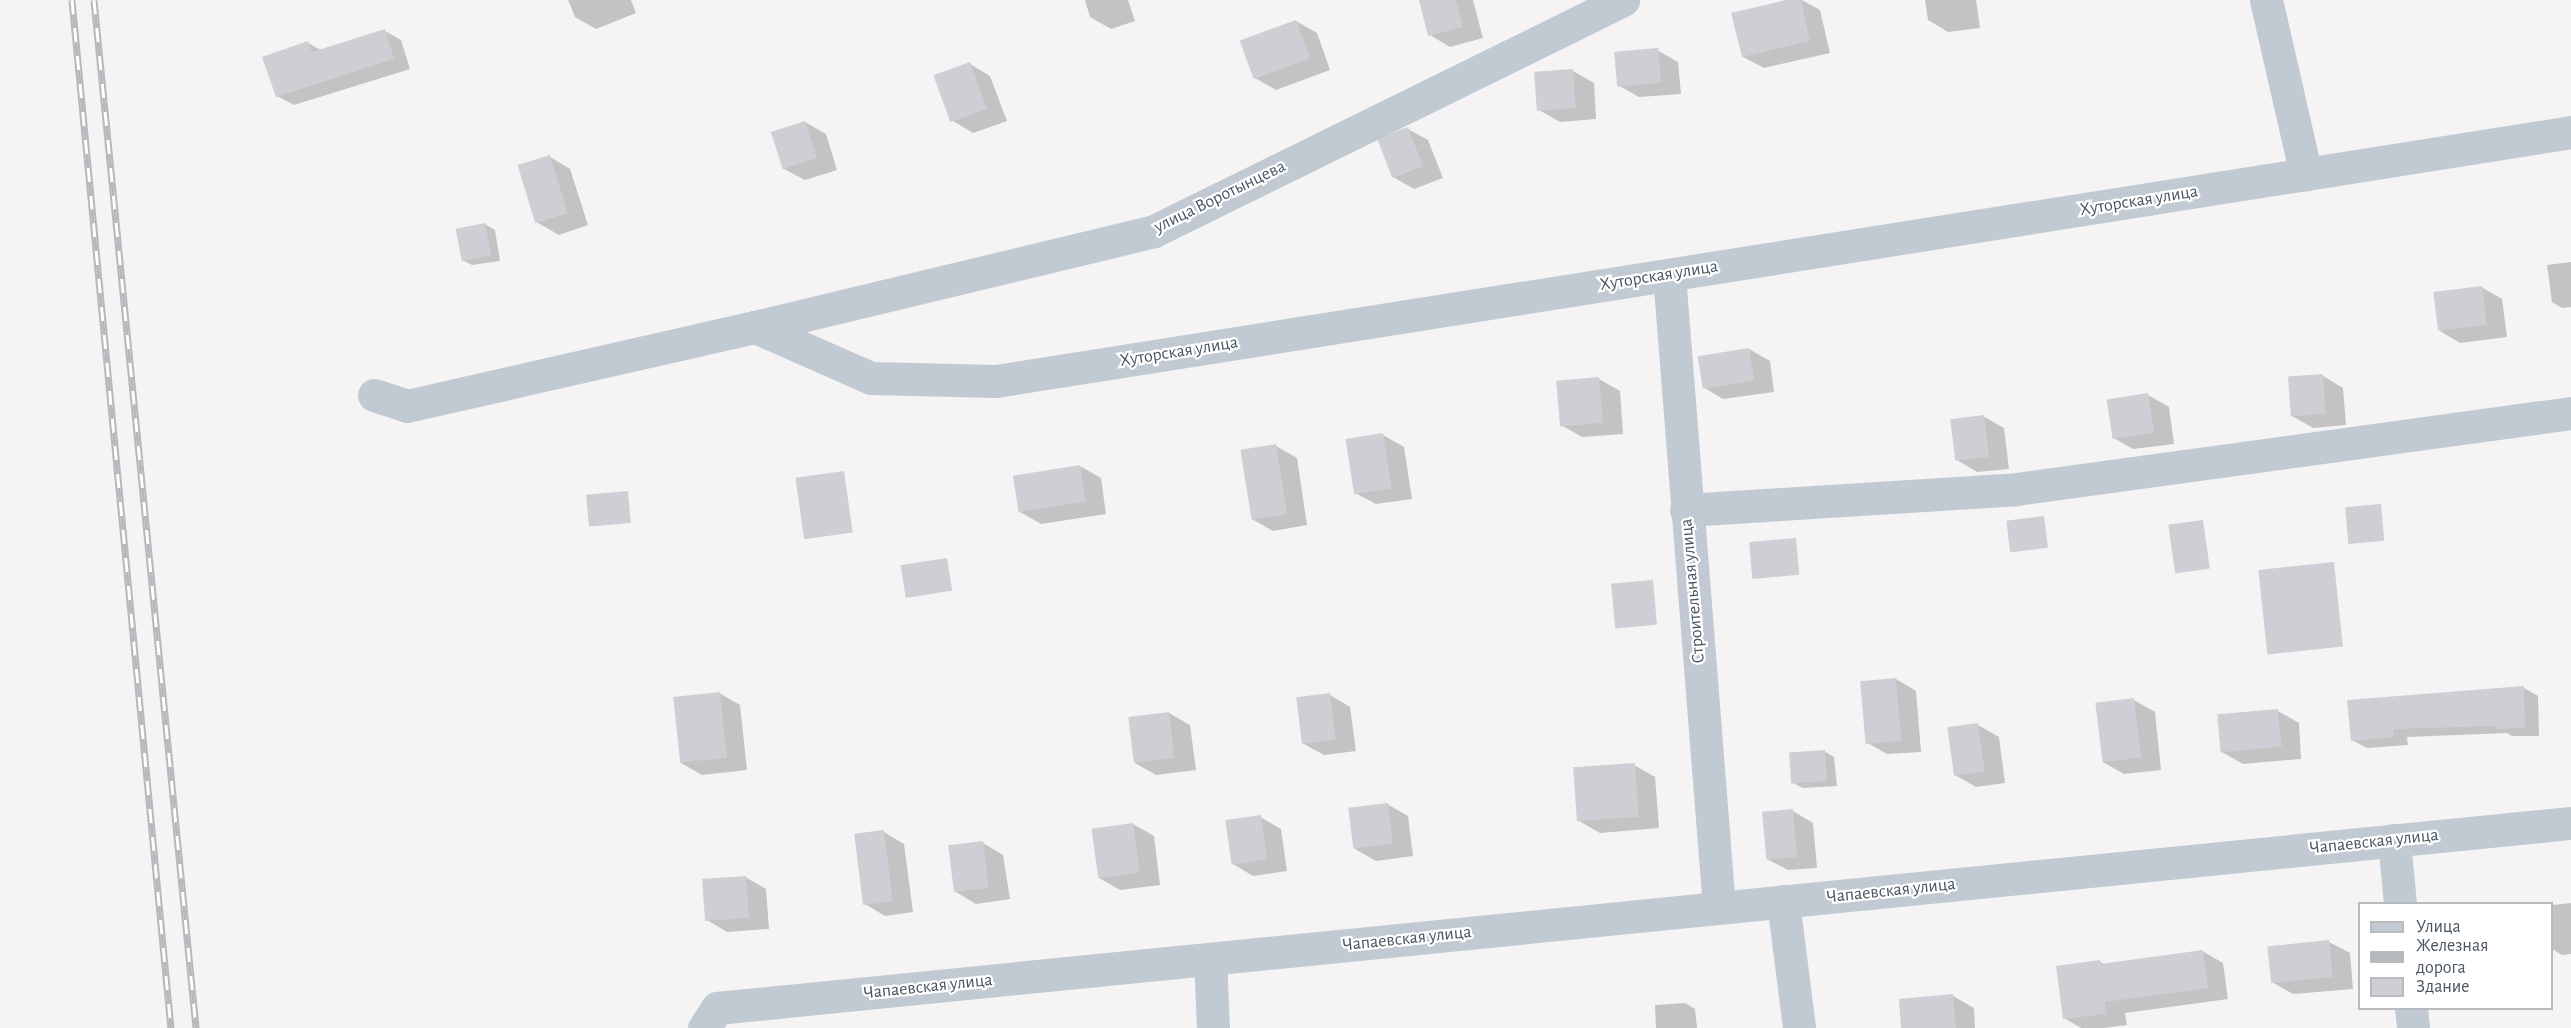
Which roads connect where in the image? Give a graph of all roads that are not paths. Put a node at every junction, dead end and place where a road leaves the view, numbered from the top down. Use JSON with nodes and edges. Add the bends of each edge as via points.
{"nodes":[{"id":1,"x":1623,"y":0,"type":"edge"},
{"id":2,"x":2266,"y":0,"type":"edge"},
{"id":3,"x":2571,"y":132,"type":"edge"},
{"id":4,"x":2306,"y":174,"type":"junction"},
{"id":5,"x":1669,"y":275,"type":"junction"},
{"id":6,"x":755,"y":327,"type":"junction"},
{"id":7,"x":374,"y":395,"type":"dead end"},
{"id":8,"x":2571,"y":413,"type":"edge"},
{"id":9,"x":1686,"y":510,"type":"junction"},
{"id":10,"x":2571,"y":823,"type":"edge"},
{"id":11,"x":2394,"y":840,"type":"junction"},
{"id":12,"x":1783,"y":902,"type":"junction"},
{"id":13,"x":2400,"y":902,"type":"edge"},
{"id":14,"x":1719,"y":908,"type":"junction"},
{"id":15,"x":1210,"y":959,"type":"junction"},
{"id":16,"x":2411,"y":1010,"type":"edge"},
{"id":17,"x":711,"y":1018,"type":"edge"},
{"id":18,"x":1213,"y":1028,"type":"edge"},
{"id":19,"x":1799,"y":1028,"type":"edge"},
{"id":20,"x":2412,"y":1028,"type":"edge"}],
"edges":[{"from":1,"to":6,"type":"street","name":"улица Воротынцева","via":[[1154,231]]},
{"from":2,"to":4,"type":"street"},
{"from":3,"to":4,"type":"street","name":"Хуторская улица"},
{"from":4,"to":5,"type":"street","name":"Хуторская улица"},
{"from":5,"to":6,"type":"street","name":"Хуторская улица","via":[[996,381],[871,378]]},
{"from":5,"to":9,"type":"street","name":"Строительная улица"},
{"from":6,"to":7,"type":"street","name":"улица Воротынцева","via":[[407,406]]},
{"from":8,"to":9,"type":"street","via":[[2016,489]]},
{"from":9,"to":14,"type":"street","name":"Строительная улица"},
{"from":10,"to":11,"type":"street","name":"Чапаевская улица"},
{"from":11,"to":12,"type":"street","name":"Чапаевская улица"},
{"from":11,"to":13,"type":"street"},
{"from":12,"to":14,"type":"street","name":"Чапаевская улица"},
{"from":12,"to":19,"type":"street"},
{"from":14,"to":15,"type":"street","name":"Чапаевская улица"},
{"from":15,"to":17,"type":"street","name":"Чапаевская улица"},
{"from":15,"to":18,"type":"street"},
{"from":16,"to":20,"type":"street"}]}
